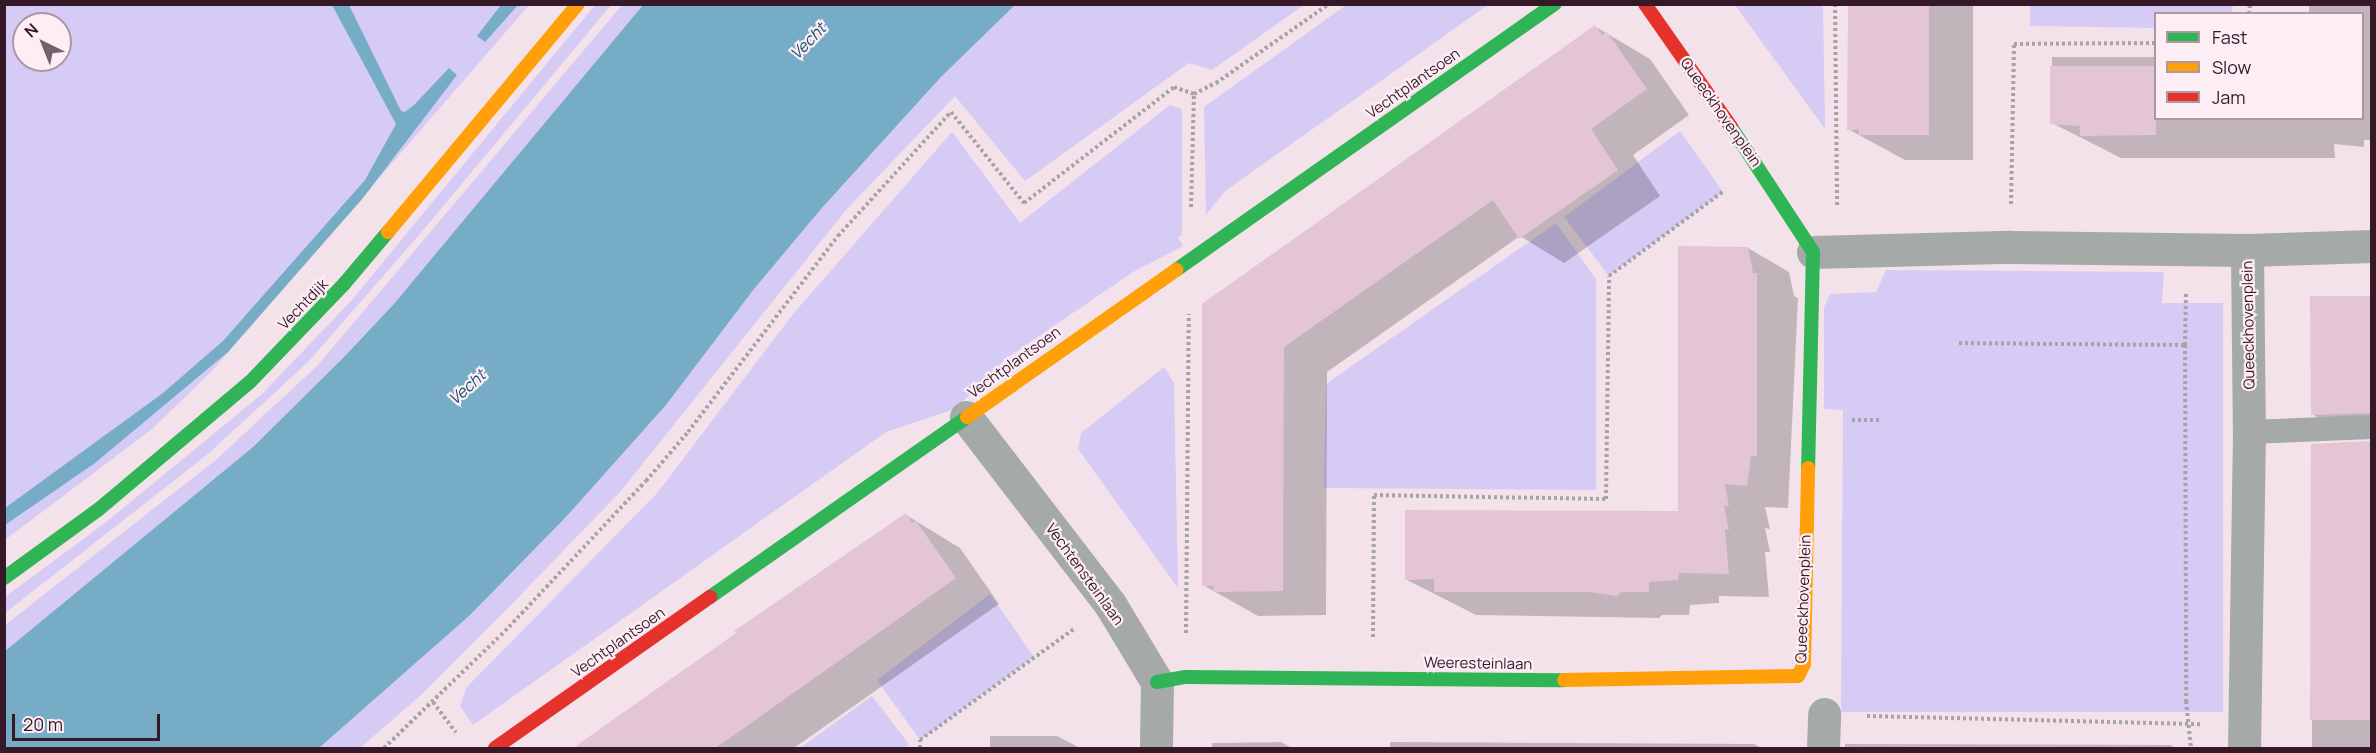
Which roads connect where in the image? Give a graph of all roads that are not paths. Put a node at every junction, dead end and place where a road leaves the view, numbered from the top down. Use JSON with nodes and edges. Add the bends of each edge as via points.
{"nodes":[{"id":1,"x":578,"y":4,"type":"edge"},
{"id":2,"x":1555,"y":4,"type":"edge"},
{"id":3,"x":1645,"y":4,"type":"edge"},
{"id":4,"x":2372,"y":246,"type":"edge"},
{"id":5,"x":2247,"y":250,"type":"junction"},
{"id":6,"x":1825,"y":252,"type":"junction"},
{"id":7,"x":966,"y":417,"type":"junction"},
{"id":8,"x":2372,"y":427,"type":"edge"},
{"id":9,"x":2249,"y":432,"type":"junction"},
{"id":10,"x":4,"y":578,"type":"edge"},
{"id":11,"x":1798,"y":675,"type":"joint"},
{"id":12,"x":1172,"y":680,"type":"junction"},
{"id":13,"x":1824,"y":714,"type":"road end"},
{"id":14,"x":2244,"y":737,"type":"edge"},
{"id":15,"x":495,"y":748,"type":"edge"},
{"id":16,"x":1156,"y":748,"type":"edge"},
{"id":17,"x":1823,"y":748,"type":"edge"}],
"edges":[{"from":1,"to":10,"type":"street","name":"Vechtdijk","via":[[344,284],[250,382],[99,509]]},
{"from":2,"to":7,"type":"street","name":"Vechtplantsoen"},
{"from":3,"to":6,"type":"street","name":"Queeckhovenplein","via":[[1758,165]]},
{"from":4,"to":5,"type":"street"},
{"from":5,"to":6,"type":"street","name":"Queeckhovenplein","via":[[2010,247]]},
{"from":5,"to":9,"type":"street","name":"Queeckhovenplein"},
{"from":6,"to":11,"type":"street","name":"Queeckhovenplein","via":[[1804,664]]},
{"from":7,"to":12,"type":"street","name":"Vechtensteinlaan"},
{"from":7,"to":15,"type":"street","name":"Vechtplantsoen"},
{"from":8,"to":9,"type":"lane"},
{"from":9,"to":14,"type":"street","name":"Queeckhovenplein"},
{"from":11,"to":12,"type":"street","name":"Weeresteinlaan","via":[[1523,681]]},
{"from":12,"to":16,"type":"street"},
{"from":13,"to":17,"type":"street"}]}
